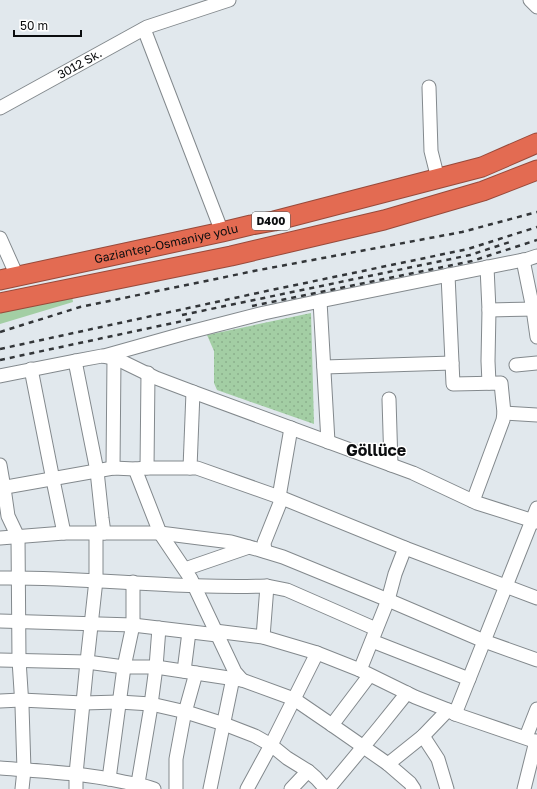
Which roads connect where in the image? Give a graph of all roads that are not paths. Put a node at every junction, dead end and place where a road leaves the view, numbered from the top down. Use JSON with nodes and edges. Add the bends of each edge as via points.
{"nodes":[{"id":1,"x":229,"y":0,"type":"edge"},
{"id":2,"x":530,"y":0,"type":"edge"},
{"id":3,"x":537,"y":7,"type":"edge"},
{"id":4,"x":144,"y":29,"type":"junction"},
{"id":5,"x":429,"y":87,"type":"dead end"},
{"id":6,"x":0,"y":108,"type":"edge"},
{"id":7,"x":537,"y":143,"type":"edge"},
{"id":8,"x":537,"y":170,"type":"edge"},
{"id":9,"x":438,"y":179,"type":"junction"},
{"id":10,"x":222,"y":232,"type":"junction"},
{"id":11,"x":0,"y":238,"type":"edge"},
{"id":12,"x":537,"y":256,"type":"edge"},
{"id":13,"x":523,"y":260,"type":"junction"},
{"id":14,"x":487,"y":268,"type":"junction"},
{"id":15,"x":448,"y":275,"type":"junction"},
{"id":16,"x":8,"y":278,"type":"edge"},
{"id":17,"x":320,"y":301,"type":"junction"},
{"id":18,"x":0,"y":303,"type":"edge"},
{"id":19,"x":535,"y":309,"type":"edge"},
{"id":20,"x":489,"y":310,"type":"junction"},
{"id":21,"x":537,"y":337,"type":"edge"},
{"id":22,"x":108,"y":357,"type":"junction"},
{"id":23,"x":75,"y":361,"type":"junction"},
{"id":24,"x":452,"y":362,"type":"junction"},
{"id":25,"x":537,"y":363,"type":"edge"},
{"id":26,"x":516,"y":365,"type":"dead end"},
{"id":27,"x":324,"y":367,"type":"junction"},
{"id":28,"x":31,"y":369,"type":"junction"},
{"id":29,"x":148,"y":373,"type":"junction"},
{"id":30,"x":0,"y":376,"type":"edge"},
{"id":31,"x":489,"y":383,"type":"junction"},
{"id":32,"x":193,"y":392,"type":"junction"},
{"id":33,"x":389,"y":400,"type":"dead end"},
{"id":34,"x":504,"y":413,"type":"junction"},
{"id":35,"x":537,"y":415,"type":"edge"},
{"id":36,"x":291,"y":428,"type":"junction"},
{"id":37,"x":328,"y":442,"type":"junction"},
{"id":38,"x":0,"y":465,"type":"edge"},
{"id":39,"x":391,"y":466,"type":"junction"},
{"id":40,"x":113,"y":468,"type":"junction"},
{"id":41,"x":141,"y":468,"type":"junction"},
{"id":42,"x":190,"y":468,"type":"junction"},
{"id":43,"x":97,"y":471,"type":"junction"},
{"id":44,"x":52,"y":480,"type":"junction"},
{"id":45,"x":2,"y":488,"type":"edge"},
{"id":46,"x":281,"y":498,"type":"junction"},
{"id":47,"x":474,"y":501,"type":"junction"},
{"id":48,"x":537,"y":508,"type":"edge"},
{"id":49,"x":535,"y":522,"type":"edge"},
{"id":50,"x":160,"y":532,"type":"junction"},
{"id":51,"x":64,"y":533,"type":"junction"},
{"id":52,"x":100,"y":533,"type":"junction"},
{"id":53,"x":18,"y":537,"type":"junction"},
{"id":54,"x":0,"y":538,"type":"edge"},
{"id":55,"x":249,"y":547,"type":"junction"},
{"id":56,"x":405,"y":548,"type":"junction"},
{"id":57,"x":266,"y":551,"type":"junction"},
{"id":58,"x":185,"y":569,"type":"junction"},
{"id":59,"x":0,"y":578,"type":"edge"},
{"id":60,"x":18,"y":578,"type":"junction"},
{"id":61,"x":96,"y":580,"type":"junction"},
{"id":62,"x":133,"y":582,"type":"junction"},
{"id":63,"x":194,"y":585,"type":"junction"},
{"id":64,"x":267,"y":586,"type":"junction"},
{"id":65,"x":506,"y":586,"type":"junction"},
{"id":66,"x":537,"y":598,"type":"edge"},
{"id":67,"x":388,"y":600,"type":"junction"},
{"id":68,"x":0,"y":621,"type":"edge"},
{"id":69,"x":19,"y":621,"type":"junction"},
{"id":70,"x":91,"y":624,"type":"junction"},
{"id":71,"x":133,"y":625,"type":"junction"},
{"id":72,"x":159,"y":628,"type":"junction"},
{"id":73,"x":189,"y":632,"type":"junction"},
{"id":74,"x":216,"y":633,"type":"junction"},
{"id":75,"x":374,"y":635,"type":"junction"},
{"id":76,"x":263,"y":637,"type":"junction"},
{"id":77,"x":484,"y":641,"type":"junction"},
{"id":78,"x":317,"y":653,"type":"junction"},
{"id":79,"x":0,"y":660,"type":"edge"},
{"id":80,"x":19,"y":660,"type":"junction"},
{"id":81,"x":537,"y":660,"type":"edge"},
{"id":82,"x":87,"y":662,"type":"junction"},
{"id":83,"x":124,"y":667,"type":"junction"},
{"id":84,"x":156,"y":667,"type":"junction"},
{"id":85,"x":190,"y":672,"type":"junction"},
{"id":86,"x":365,"y":673,"type":"junction"},
{"id":87,"x":238,"y":679,"type":"junction"},
{"id":88,"x":469,"y":679,"type":"junction"},
{"id":89,"x":407,"y":693,"type":"junction"},
{"id":90,"x":294,"y":699,"type":"junction"},
{"id":91,"x":21,"y":700,"type":"junction"},
{"id":92,"x":0,"y":701,"type":"edge"},
{"id":93,"x":119,"y":702,"type":"junction"},
{"id":94,"x":83,"y":703,"type":"junction"},
{"id":95,"x":151,"y":704,"type":"junction"},
{"id":96,"x":537,"y":709,"type":"edge"},
{"id":97,"x":186,"y":712,"type":"junction"},
{"id":98,"x":452,"y":712,"type":"junction"},
{"id":99,"x":224,"y":724,"type":"junction"},
{"id":100,"x":332,"y":725,"type":"junction"},
{"id":101,"x":423,"y":736,"type":"junction"},
{"id":102,"x":533,"y":740,"type":"edge"},
{"id":103,"x":271,"y":745,"type":"junction"},
{"id":104,"x":363,"y":746,"type":"junction"},
{"id":105,"x":388,"y":764,"type":"junction"},
{"id":106,"x":0,"y":768,"type":"edge"},
{"id":107,"x":24,"y":770,"type":"junction"},
{"id":108,"x":308,"y":771,"type":"junction"},
{"id":109,"x":76,"y":774,"type":"junction"},
{"id":110,"x":109,"y":779,"type":"junction"},
{"id":111,"x":137,"y":787,"type":"edge"},
{"id":112,"x":22,"y":789,"type":"edge"},
{"id":113,"x":76,"y":789,"type":"edge"},
{"id":114,"x":154,"y":789,"type":"edge"},
{"id":115,"x":176,"y":789,"type":"edge"},
{"id":116,"x":210,"y":789,"type":"edge"},
{"id":117,"x":247,"y":789,"type":"edge"},
{"id":118,"x":291,"y":789,"type":"edge"},
{"id":119,"x":327,"y":789,"type":"edge"},
{"id":120,"x":414,"y":789,"type":"edge"},
{"id":121,"x":447,"y":789,"type":"edge"},
{"id":122,"x":524,"y":789,"type":"edge"}],
"edges":[{"from":1,"to":4,"type":"street","name":"3012 Sk."},
{"from":2,"to":3,"type":"street"},
{"from":4,"to":6,"type":"street","name":"3012 Sk."},
{"from":4,"to":10,"type":"street"},
{"from":5,"to":9,"type":"street","via":[[431,151]]},
{"from":7,"to":9,"type":"highway","name":"Gaziantep-Osmaniye yolu","number":"D400","via":[[482,167]]},
{"from":8,"to":18,"type":"highway","name":"Gaziantep-Osmaniye yolu","number":"D400","via":[[483,191],[384,220],[230,256]]},
{"from":9,"to":10,"type":"highway","name":"Gaziantep-Osmaniye yolu","number":"D400"},
{"from":10,"to":16,"type":"highway","name":"Gaziantep-Osmaniye yolu","number":"D400"},
{"from":11,"to":16,"type":"street"},
{"from":12,"to":13,"type":"street"},
{"from":13,"to":14,"type":"street"},
{"from":13,"to":19,"type":"street"},
{"from":14,"to":15,"type":"street"},
{"from":14,"to":20,"type":"street"},
{"from":15,"to":17,"type":"street"},
{"from":15,"to":24,"type":"street"},
{"from":17,"to":22,"type":"street","via":[[207,328]]},
{"from":17,"to":27,"type":"street"},
{"from":19,"to":20,"type":"street"},
{"from":19,"to":21,"type":"street"},
{"from":20,"to":31,"type":"street"},
{"from":22,"to":23,"type":"street"},
{"from":22,"to":29,"type":"street"},
{"from":22,"to":40,"type":"street"},
{"from":23,"to":28,"type":"street"},
{"from":23,"to":43,"type":"street"},
{"from":24,"to":27,"type":"street"},
{"from":24,"to":31,"type":"street","via":[[453,384]]},
{"from":25,"to":26,"type":"street"},
{"from":27,"to":37,"type":"street"},
{"from":28,"to":30,"type":"street"},
{"from":28,"to":44,"type":"street"},
{"from":29,"to":32,"type":"street"},
{"from":29,"to":41,"type":"street"},
{"from":31,"to":34,"type":"street","via":[[501,383]]},
{"from":32,"to":36,"type":"street"},
{"from":32,"to":42,"type":"street"},
{"from":33,"to":39,"type":"street"},
{"from":34,"to":35,"type":"street"},
{"from":34,"to":47,"type":"street"},
{"from":36,"to":37,"type":"street"},
{"from":36,"to":46,"type":"street"},
{"from":37,"to":39,"type":"street"},
{"from":38,"to":45,"type":"street"},
{"from":39,"to":47,"type":"street"},
{"from":40,"to":41,"type":"street"},
{"from":40,"to":43,"type":"street"},
{"from":41,"to":42,"type":"street"},
{"from":41,"to":50,"type":"street"},
{"from":42,"to":46,"type":"street","via":[[197,468]]},
{"from":43,"to":44,"type":"street"},
{"from":43,"to":52,"type":"street","via":[[102,518]]},
{"from":44,"to":45,"type":"street"},
{"from":44,"to":51,"type":"street"},
{"from":45,"to":53,"type":"street","via":[[8,516]]},
{"from":46,"to":56,"type":"street"},
{"from":46,"to":57,"type":"street","via":[[264,543]]},
{"from":47,"to":49,"type":"street"},
{"from":48,"to":49,"type":"street"},
{"from":49,"to":65,"type":"street"},
{"from":50,"to":52,"type":"street"},
{"from":50,"to":55,"type":"street"},
{"from":50,"to":58,"type":"street"},
{"from":51,"to":52,"type":"street"},
{"from":51,"to":53,"type":"street"},
{"from":52,"to":61,"type":"street"},
{"from":53,"to":54,"type":"street"},
{"from":53,"to":60,"type":"street"},
{"from":55,"to":57,"type":"street"},
{"from":55,"to":58,"type":"street"},
{"from":56,"to":65,"type":"street"},
{"from":56,"to":67,"type":"street"},
{"from":57,"to":67,"type":"street"},
{"from":58,"to":63,"type":"street"},
{"from":59,"to":60,"type":"street"},
{"from":60,"to":61,"type":"street"},
{"from":60,"to":69,"type":"street"},
{"from":61,"to":62,"type":"street"},
{"from":61,"to":70,"type":"street"},
{"from":62,"to":63,"type":"street"},
{"from":62,"to":71,"type":"street"},
{"from":63,"to":64,"type":"street"},
{"from":63,"to":74,"type":"street"},
{"from":64,"to":75,"type":"street","via":[[287,590],[335,611]]},
{"from":64,"to":76,"type":"street"},
{"from":65,"to":66,"type":"street"},
{"from":65,"to":77,"type":"street"},
{"from":67,"to":75,"type":"street"},
{"from":67,"to":77,"type":"street"},
{"from":68,"to":69,"type":"street"},
{"from":69,"to":70,"type":"street"},
{"from":69,"to":80,"type":"street"},
{"from":70,"to":71,"type":"street"},
{"from":70,"to":82,"type":"street"},
{"from":71,"to":72,"type":"street"},
{"from":71,"to":83,"type":"street"},
{"from":72,"to":73,"type":"street"},
{"from":72,"to":84,"type":"street"},
{"from":73,"to":74,"type":"street"},
{"from":73,"to":85,"type":"street"},
{"from":74,"to":76,"type":"street"},
{"from":74,"to":87,"type":"street"},
{"from":75,"to":86,"type":"street"},
{"from":75,"to":88,"type":"street"},
{"from":76,"to":78,"type":"street"},
{"from":77,"to":81,"type":"street"},
{"from":77,"to":88,"type":"street"},
{"from":78,"to":86,"type":"street"},
{"from":78,"to":90,"type":"street"},
{"from":79,"to":80,"type":"street"},
{"from":80,"to":82,"type":"street"},
{"from":80,"to":91,"type":"street"},
{"from":82,"to":83,"type":"street"},
{"from":82,"to":94,"type":"street"},
{"from":83,"to":84,"type":"street"},
{"from":83,"to":93,"type":"street"},
{"from":84,"to":85,"type":"street"},
{"from":84,"to":95,"type":"street"},
{"from":85,"to":87,"type":"street"},
{"from":85,"to":97,"type":"street"},
{"from":86,"to":89,"type":"street"},
{"from":86,"to":100,"type":"street"},
{"from":87,"to":90,"type":"street"},
{"from":87,"to":99,"type":"street"},
{"from":88,"to":98,"type":"street"},
{"from":89,"to":98,"type":"street"},
{"from":89,"to":104,"type":"street"},
{"from":90,"to":100,"type":"street"},
{"from":90,"to":103,"type":"street"},
{"from":91,"to":92,"type":"street"},
{"from":91,"to":94,"type":"street"},
{"from":91,"to":107,"type":"street"},
{"from":93,"to":94,"type":"street"},
{"from":93,"to":95,"type":"street"},
{"from":93,"to":110,"type":"street"},
{"from":94,"to":109,"type":"street"},
{"from":95,"to":97,"type":"street"},
{"from":95,"to":111,"type":"street"},
{"from":96,"to":102,"type":"street"},
{"from":97,"to":99,"type":"street"},
{"from":97,"to":115,"type":"street","via":[[176,758]]},
{"from":98,"to":101,"type":"street"},
{"from":98,"to":102,"type":"street"},
{"from":99,"to":103,"type":"street","via":[[256,736]]},
{"from":99,"to":116,"type":"street"},
{"from":100,"to":104,"type":"street"},
{"from":101,"to":105,"type":"street"},
{"from":101,"to":121,"type":"street","via":[[438,759]]},
{"from":102,"to":122,"type":"street"},
{"from":103,"to":108,"type":"street"},
{"from":103,"to":117,"type":"street"},
{"from":104,"to":105,"type":"street"},
{"from":104,"to":119,"type":"street"},
{"from":105,"to":120,"type":"street"},
{"from":106,"to":107,"type":"street"},
{"from":107,"to":109,"type":"street"},
{"from":107,"to":112,"type":"street"},
{"from":108,"to":118,"type":"street"},
{"from":108,"to":119,"type":"street"},
{"from":109,"to":110,"type":"street"},
{"from":109,"to":113,"type":"street"},
{"from":110,"to":111,"type":"street"},
{"from":111,"to":114,"type":"street"}]}
